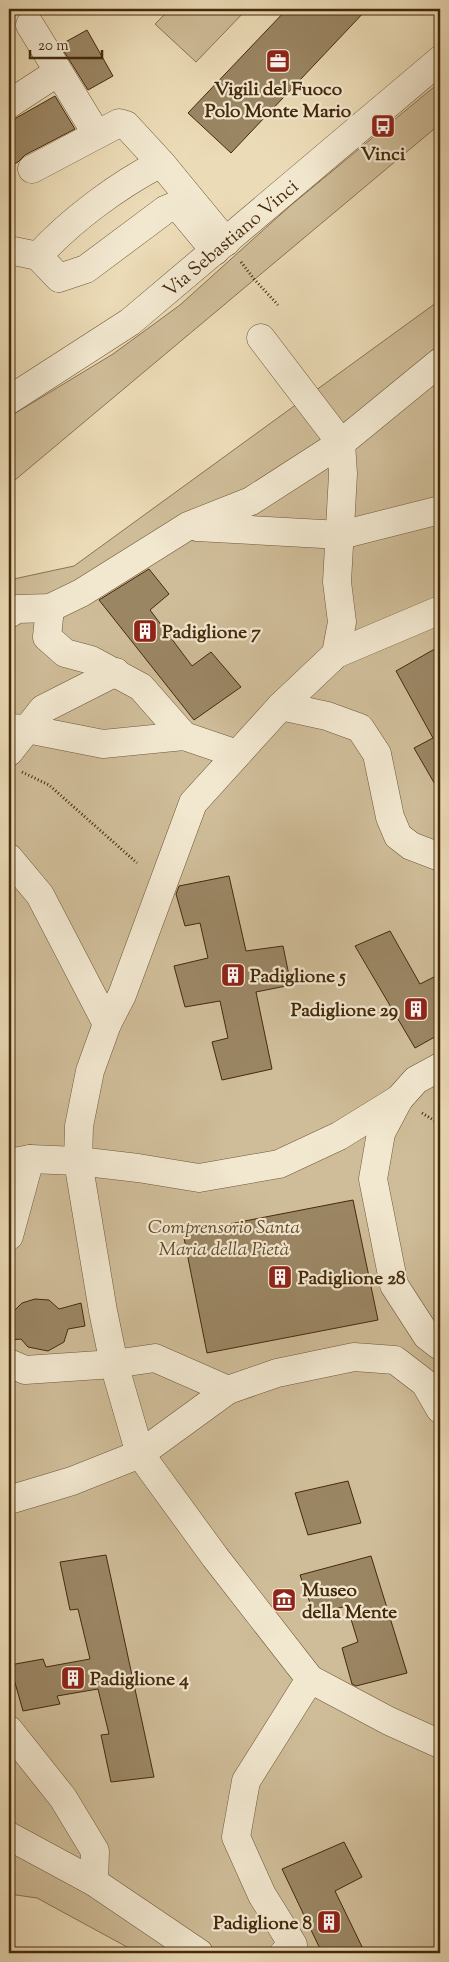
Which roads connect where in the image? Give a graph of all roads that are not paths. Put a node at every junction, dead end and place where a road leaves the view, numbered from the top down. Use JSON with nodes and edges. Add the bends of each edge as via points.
{"nodes":[{"id":1,"x":30,"y":25,"type":"dead end"},
{"id":2,"x":440,"y":60,"type":"edge"},
{"id":3,"x":58,"y":72,"type":"junction"},
{"id":4,"x":9,"y":104,"type":"edge"},
{"id":5,"x":96,"y":133,"type":"junction"},
{"id":6,"x":161,"y":163,"type":"junction"},
{"id":7,"x":32,"y":169,"type":"dead end"},
{"id":8,"x":220,"y":247,"type":"junction"},
{"id":9,"x":9,"y":250,"type":"edge"},
{"id":10,"x":38,"y":256,"type":"junction"},
{"id":11,"x":261,"y":338,"type":"dead end"},
{"id":12,"x":440,"y":362,"type":"edge"},
{"id":13,"x":9,"y":400,"type":"edge"},
{"id":14,"x":340,"y":443,"type":"junction"},
{"id":15,"x":440,"y":510,"type":"edge"},
{"id":16,"x":188,"y":526,"type":"junction"},
{"id":17,"x":341,"y":535,"type":"junction"},
{"id":18,"x":50,"y":608,"type":"junction"},
{"id":19,"x":440,"y":610,"type":"edge"},
{"id":20,"x":9,"y":614,"type":"edge"},
{"id":21,"x":336,"y":654,"type":"junction"},
{"id":22,"x":116,"y":672,"type":"junction"},
{"id":23,"x":281,"y":706,"type":"junction"},
{"id":24,"x":18,"y":728,"type":"edge"},
{"id":25,"x":184,"y":736,"type":"junction"},
{"id":26,"x":237,"y":754,"type":"junction"},
{"id":27,"x":14,"y":762,"type":"edge"},
{"id":28,"x":440,"y":857,"type":"edge"},
{"id":29,"x":9,"y":858,"type":"edge"},
{"id":30,"x":107,"y":1024,"type":"junction"},
{"id":31,"x":440,"y":1067,"type":"edge"},
{"id":32,"x":399,"y":1099,"type":"junction"},
{"id":33,"x":339,"y":1136,"type":"junction"},
{"id":34,"x":20,"y":1161,"type":"edge"},
{"id":35,"x":78,"y":1161,"type":"junction"},
{"id":36,"x":373,"y":1180,"type":"junction"},
{"id":37,"x":9,"y":1236,"type":"edge"},
{"id":38,"x":434,"y":1341,"type":"edge"},
{"id":39,"x":395,"y":1360,"type":"junction"},
{"id":40,"x":9,"y":1363,"type":"edge"},
{"id":41,"x":114,"y":1364,"type":"junction"},
{"id":42,"x":228,"y":1390,"type":"junction"},
{"id":43,"x":440,"y":1409,"type":"edge"},
{"id":44,"x":140,"y":1454,"type":"junction"},
{"id":45,"x":9,"y":1500,"type":"edge"},
{"id":46,"x":310,"y":1680,"type":"junction"},
{"id":47,"x":9,"y":1730,"type":"edge"},
{"id":48,"x":440,"y":1744,"type":"edge"},
{"id":49,"x":9,"y":1836,"type":"edge"},
{"id":50,"x":94,"y":1882,"type":"junction"},
{"id":51,"x":200,"y":1953,"type":"edge"},
{"id":52,"x":284,"y":1953,"type":"edge"}],
"edges":[{"from":1,"to":3,"type":"street"},
{"from":2,"to":8,"type":"street","name":"Via Sebastiano Vinci"},
{"from":3,"to":4,"type":"street"},
{"from":3,"to":5,"type":"street"},
{"from":5,"to":6,"type":"street","via":[[119,123],[126,125]]},
{"from":5,"to":7,"type":"street"},
{"from":6,"to":8,"type":"street"},
{"from":6,"to":10,"type":"street","via":[[137,176],[58,234]]},
{"from":8,"to":10,"type":"street","via":[[177,205],[165,210],[86,269],[59,278]]},
{"from":8,"to":13,"type":"street","name":"Via Sebastiano Vinci","via":[[130,322]]},
{"from":9,"to":10,"type":"street"},
{"from":11,"to":14,"type":"street"},
{"from":12,"to":14,"type":"street"},
{"from":14,"to":16,"type":"street","via":[[251,501]]},
{"from":14,"to":17,"type":"street","via":[[343,474]]},
{"from":15,"to":17,"type":"street"},
{"from":16,"to":17,"type":"street"},
{"from":16,"to":18,"type":"street","via":[[81,593]]},
{"from":17,"to":21,"type":"street","via":[[337,582],[342,622]]},
{"from":18,"to":20,"type":"street","via":[[17,609]]},
{"from":18,"to":22,"type":"street","via":[[47,637],[65,654],[92,660]]},
{"from":19,"to":21,"type":"street"},
{"from":21,"to":23,"type":"street"},
{"from":22,"to":24,"type":"street","via":[[43,709]]},
{"from":22,"to":25,"type":"street","via":[[141,687]]},
{"from":23,"to":26,"type":"street"},
{"from":23,"to":28,"type":"street","via":[[327,716],[360,728],[377,754],[390,817],[398,836],[411,846]]},
{"from":24,"to":25,"type":"street","via":[[103,744]]},
{"from":24,"to":27,"type":"street"},
{"from":25,"to":26,"type":"street"},
{"from":26,"to":30,"type":"street","via":[[192,803],[122,995]]},
{"from":29,"to":30,"type":"street","via":[[40,895]]},
{"from":30,"to":35,"type":"street","via":[[90,1071],[79,1126]]},
{"from":31,"to":32,"type":"street","via":[[416,1080]]},
{"from":32,"to":33,"type":"street"},
{"from":32,"to":36,"type":"street","via":[[381,1133]]},
{"from":33,"to":35,"type":"street","via":[[279,1164],[199,1178]]},
{"from":33,"to":36,"type":"street","via":[[361,1143],[368,1151]]},
{"from":34,"to":35,"type":"street"},
{"from":34,"to":37,"type":"street"},
{"from":35,"to":41,"type":"street"},
{"from":36,"to":38,"type":"street","via":[[394,1285]]},
{"from":38,"to":39,"type":"street"},
{"from":39,"to":42,"type":"street","via":[[354,1357],[277,1373]]},
{"from":39,"to":43,"type":"street","via":[[425,1383]]},
{"from":40,"to":41,"type":"street","via":[[24,1370]]},
{"from":41,"to":42,"type":"street","via":[[156,1358]]},
{"from":41,"to":44,"type":"street"},
{"from":42,"to":44,"type":"street"},
{"from":44,"to":45,"type":"street","via":[[72,1481]]},
{"from":44,"to":46,"type":"street"},
{"from":46,"to":48,"type":"street"},
{"from":46,"to":52,"type":"street","via":[[246,1780],[236,1837],[262,1895],[293,1945]]},
{"from":47,"to":50,"type":"street","via":[[63,1798],[95,1851]]},
{"from":49,"to":50,"type":"street"},
{"from":50,"to":51,"type":"street"}]}
